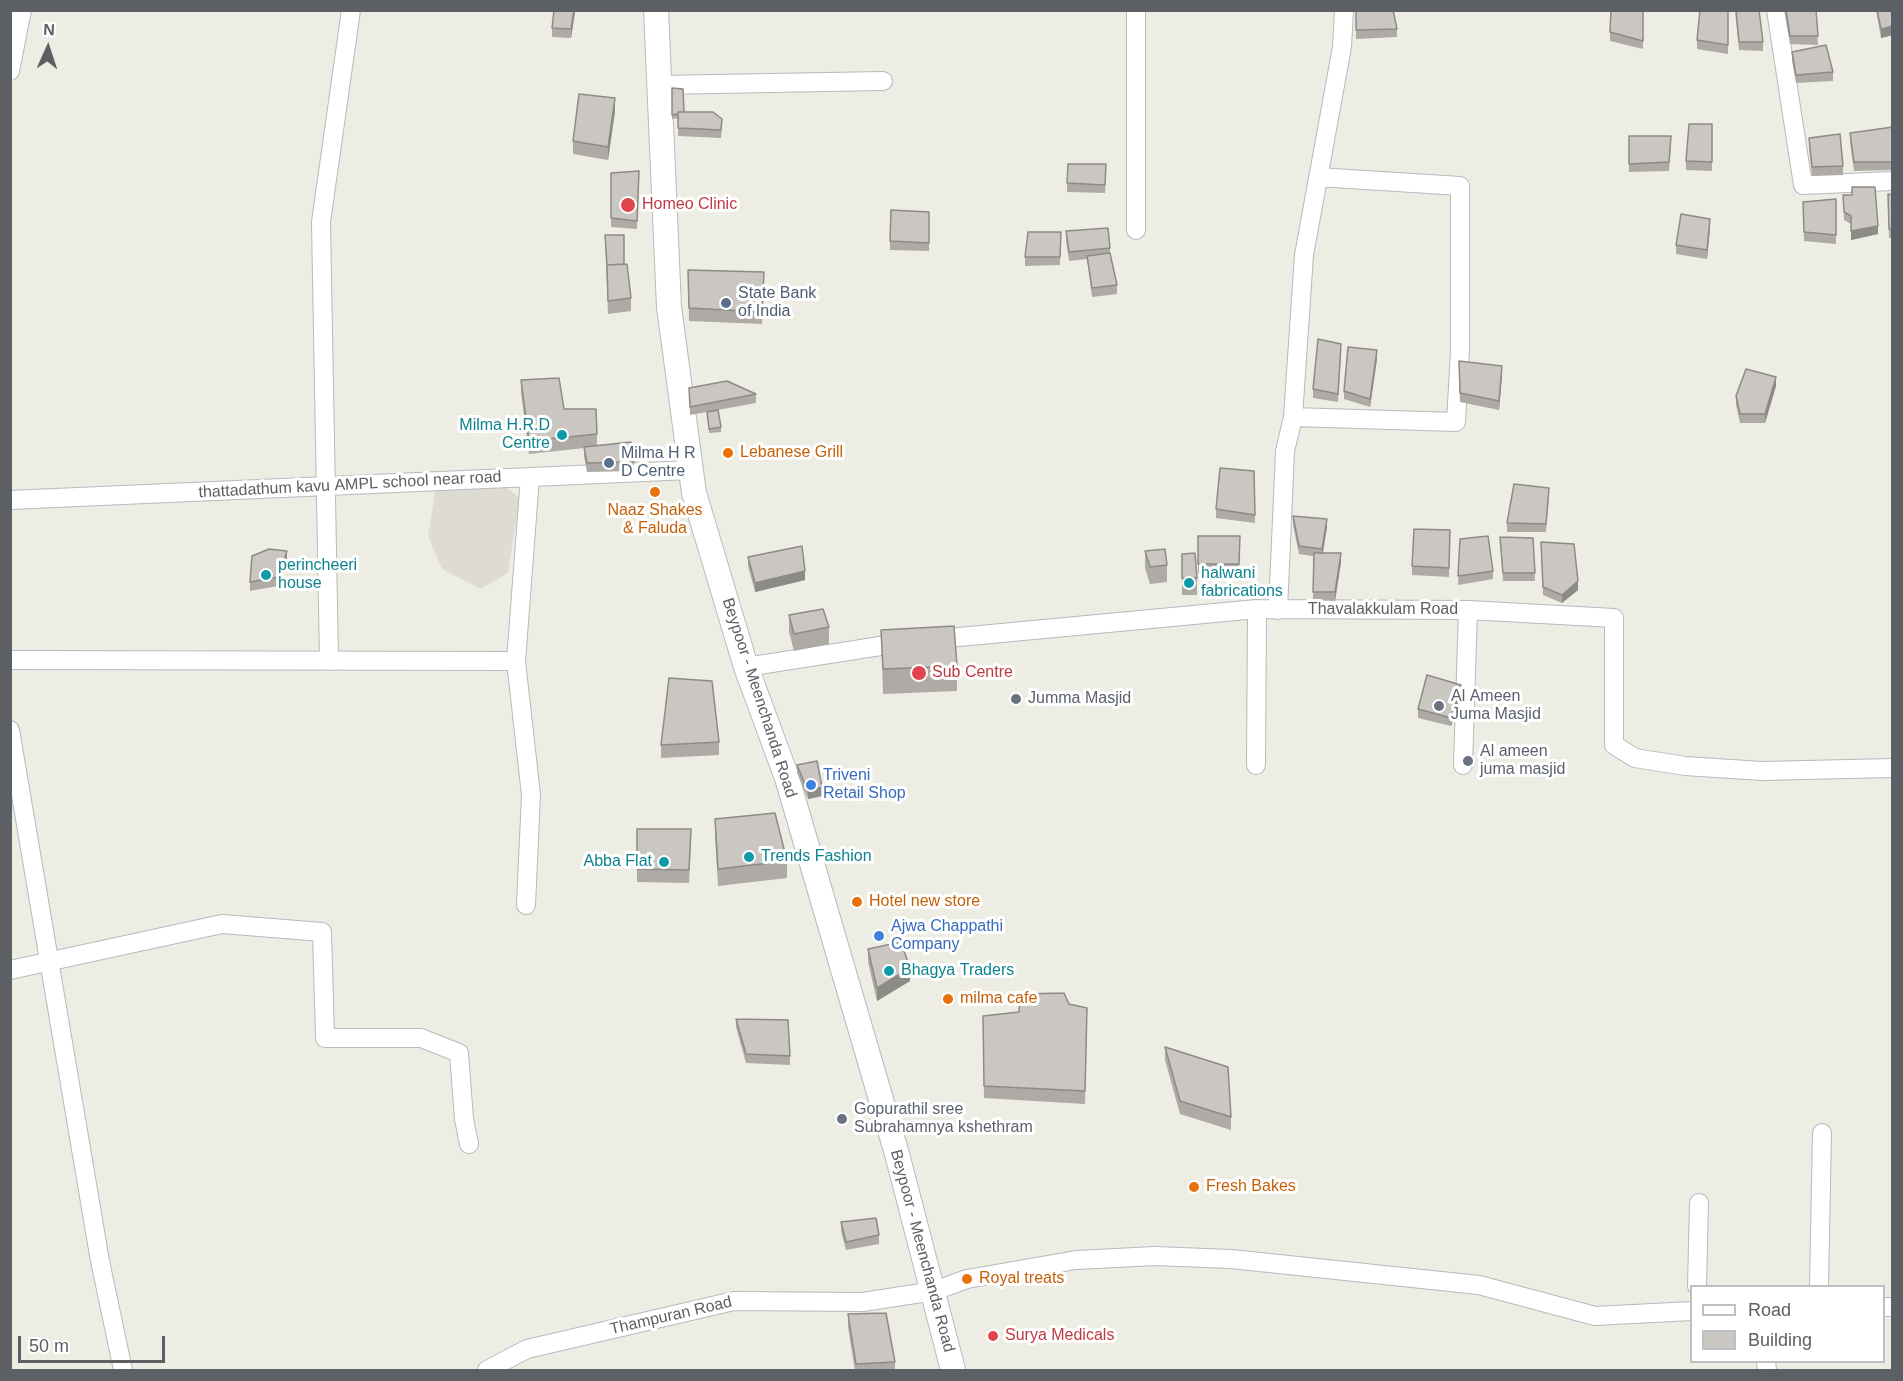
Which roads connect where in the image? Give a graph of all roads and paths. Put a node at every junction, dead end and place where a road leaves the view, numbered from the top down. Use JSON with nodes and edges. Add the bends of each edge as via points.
{"nodes":[{"id":1,"x":22,"y":10,"type":"edge"},
{"id":2,"x":351,"y":10,"type":"edge"},
{"id":3,"x":656,"y":10,"type":"edge"},
{"id":4,"x":1136,"y":10,"type":"edge"},
{"id":5,"x":1344,"y":10,"type":"edge"},
{"id":6,"x":1776,"y":10,"type":"edge"},
{"id":7,"x":10,"y":70,"type":"edge"},
{"id":8,"x":883,"y":81,"type":"dead end"},
{"id":9,"x":659,"y":85,"type":"junction"},
{"id":10,"x":1318,"y":177,"type":"junction"},
{"id":11,"x":1893,"y":181,"type":"edge"},
{"id":12,"x":1136,"y":230,"type":"dead end"},
{"id":13,"x":1293,"y":417,"type":"junction"},
{"id":14,"x":690,"y":470,"type":"junction"},
{"id":15,"x":530,"y":477,"type":"junction"},
{"id":16,"x":327,"y":486,"type":"junction"},
{"id":17,"x":10,"y":500,"type":"edge"},
{"id":18,"x":1257,"y":609,"type":"junction"},
{"id":19,"x":1278,"y":610,"type":"junction"},
{"id":20,"x":1468,"y":610,"type":"junction"},
{"id":21,"x":10,"y":660,"type":"edge"},
{"id":22,"x":329,"y":661,"type":"junction"},
{"id":23,"x":516,"y":661,"type":"junction"},
{"id":24,"x":746,"y":667,"type":"junction"},
{"id":25,"x":10,"y":730,"type":"edge"},
{"id":26,"x":1256,"y":765,"type":"dead end"},
{"id":27,"x":1463,"y":765,"type":"dead end"},
{"id":28,"x":1893,"y":768,"type":"edge"},
{"id":29,"x":526,"y":905,"type":"dead end"},
{"id":30,"x":48,"y":960,"type":"junction"},
{"id":31,"x":10,"y":970,"type":"edge"},
{"id":32,"x":1822,"y":1133,"type":"dead end"},
{"id":33,"x":469,"y":1144,"type":"dead end"},
{"id":34,"x":1699,"y":1203,"type":"dead end"},
{"id":35,"x":1697,"y":1285,"type":"edge"},
{"id":36,"x":1819,"y":1285,"type":"edge"},
{"id":37,"x":934,"y":1291,"type":"junction"},
{"id":38,"x":1690,"y":1311,"type":"edge"},
{"id":39,"x":123,"y":1371,"type":"edge"},
{"id":40,"x":487,"y":1371,"type":"edge"},
{"id":41,"x":953,"y":1371,"type":"edge"}],
"edges":[{"from":1,"to":7,"type":"street"},
{"from":2,"to":16,"type":"street","via":[[321,222]]},
{"from":3,"to":9,"type":"main road","name":"Beypoor - Meenchanda Road"},
{"from":4,"to":12,"type":"street"},
{"from":5,"to":10,"type":"street","via":[[1342,47]]},
{"from":6,"to":11,"type":"street","via":[[1803,185]]},
{"from":8,"to":9,"type":"street"},
{"from":9,"to":14,"type":"main road","name":"Beypoor - Meenchanda Road","via":[[669,307]]},
{"from":10,"to":13,"type":"street","via":[[1304,255]]},
{"from":10,"to":13,"type":"street","via":[[1460,186],[1456,422]]},
{"from":13,"to":19,"type":"street","via":[[1285,451]]},
{"from":14,"to":15,"type":"street","name":"thattadathum kavu AMPL school near road"},
{"from":14,"to":24,"type":"main road","name":"Beypoor - Meenchanda Road"},
{"from":15,"to":16,"type":"street","name":"thattadathum kavu AMPL school near road"},
{"from":15,"to":23,"type":"street"},
{"from":16,"to":17,"type":"street","name":"thattadathum kavu AMPL school near road"},
{"from":16,"to":22,"type":"street"},
{"from":18,"to":19,"type":"street","name":"Thavalakkulam Road"},
{"from":18,"to":24,"type":"street","name":"Thavalakkulam Road","via":[[906,642]]},
{"from":18,"to":26,"type":"street"},
{"from":19,"to":20,"type":"street","name":"Thavalakkulam Road"},
{"from":20,"to":27,"type":"street"},
{"from":20,"to":28,"type":"street","name":"Thavalakkulam Road","via":[[1614,618],[1614,745],[1635,758],[1762,771]]},
{"from":21,"to":22,"type":"street"},
{"from":22,"to":23,"type":"street"},
{"from":23,"to":29,"type":"street","via":[[531,795]]},
{"from":24,"to":37,"type":"main road","name":"Beypoor - Meenchanda Road","via":[[787,778]]},
{"from":25,"to":30,"type":"street"},
{"from":30,"to":31,"type":"street"},
{"from":30,"to":33,"type":"street","via":[[222,924],[322,932],[325,1038],[421,1038],[459,1053]]},
{"from":30,"to":39,"type":"street"},
{"from":32,"to":36,"type":"street"},
{"from":34,"to":35,"type":"street"},
{"from":37,"to":38,"type":"street","name":"Thampuran Road","via":[[967,1279],[1076,1260],[1155,1256],[1231,1259],[1479,1285],[1595,1316]]},
{"from":37,"to":40,"type":"street","name":"Thampuran Road","via":[[863,1302],[734,1301],[526,1349]]},
{"from":37,"to":41,"type":"main road","name":"Beypoor - Meenchanda Road"}]}
